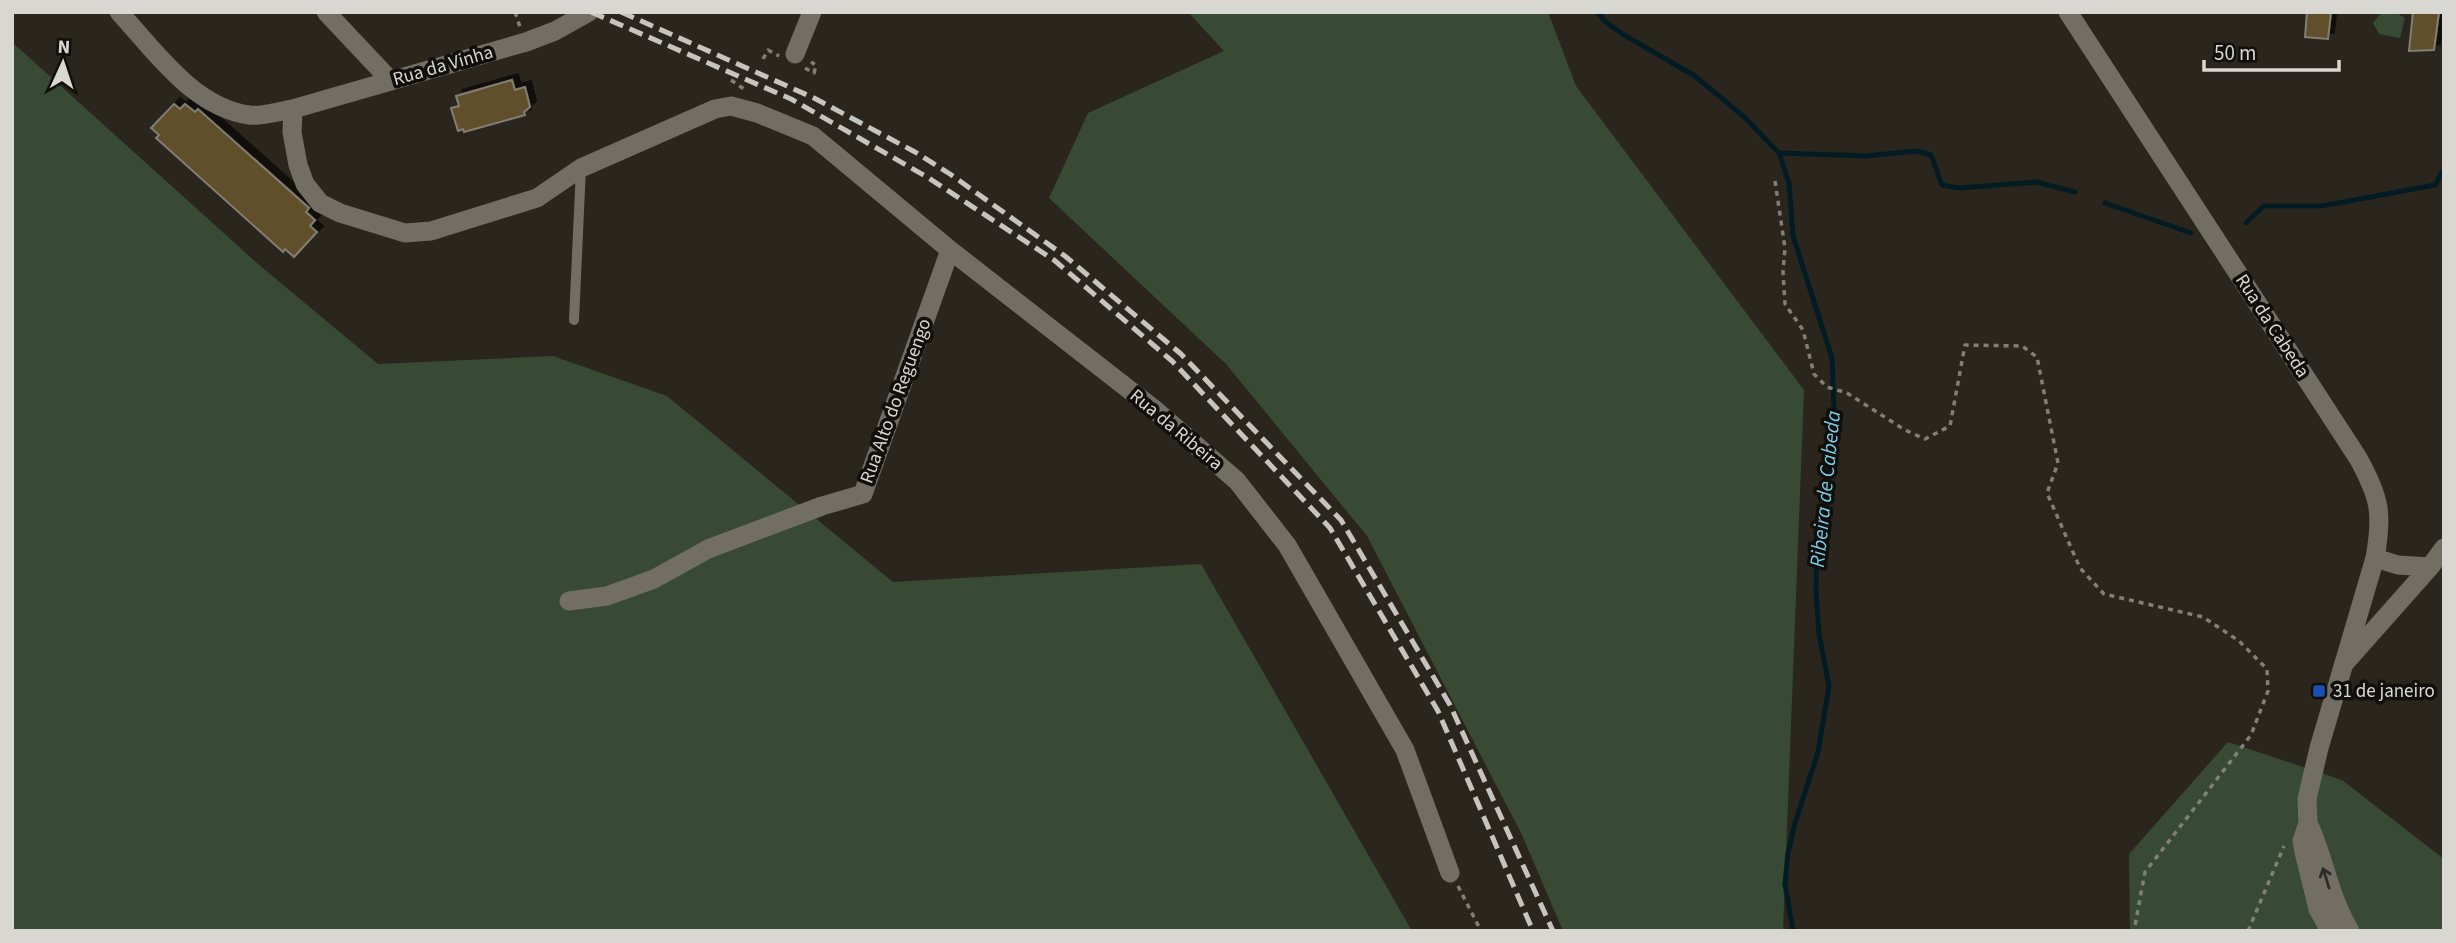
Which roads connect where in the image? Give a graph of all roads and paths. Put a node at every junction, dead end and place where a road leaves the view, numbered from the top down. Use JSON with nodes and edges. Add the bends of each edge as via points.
{"nodes":[{"id":1,"x":119,"y":12,"type":"edge"},
{"id":2,"x":326,"y":12,"type":"edge"},
{"id":3,"x":589,"y":12,"type":"edge"},
{"id":4,"x":812,"y":12,"type":"edge"},
{"id":5,"x":2068,"y":12,"type":"edge"},
{"id":6,"x":795,"y":54,"type":"dead end"},
{"id":7,"x":391,"y":81,"type":"junction"},
{"id":8,"x":293,"y":109,"type":"junction"},
{"id":9,"x":581,"y":168,"type":"junction"},
{"id":10,"x":1774,"y":181,"type":"dead end"},
{"id":11,"x":950,"y":250,"type":"junction"},
{"id":12,"x":574,"y":320,"type":"dead end"},
{"id":13,"x":2444,"y":548,"type":"edge"},
{"id":14,"x":2375,"y":558,"type":"junction"},
{"id":15,"x":2430,"y":567,"type":"junction"},
{"id":16,"x":569,"y":601,"type":"dead end"},
{"id":17,"x":2344,"y":664,"type":"junction"},
{"id":18,"x":2308,"y":823,"type":"junction"},
{"id":19,"x":2284,"y":846,"type":"dead end"},
{"id":20,"x":1450,"y":873,"type":"joint"},
{"id":21,"x":1481,"y":931,"type":"edge"},
{"id":22,"x":2134,"y":931,"type":"edge"},
{"id":23,"x":2248,"y":931,"type":"edge"},
{"id":24,"x":2330,"y":931,"type":"edge"},
{"id":25,"x":2350,"y":931,"type":"edge"}],
"edges":[{"from":1,"to":8,"type":"street","name":"Rua da Vinha","via":[[191,88],[213,104],[251,115]]},
{"from":2,"to":7,"type":"street"},
{"from":3,"to":7,"type":"street","name":"Rua da Vinha","via":[[526,42]]},
{"from":4,"to":6,"type":"street"},
{"from":5,"to":14,"type":"street","name":"Rua da Cabeda","via":[[2358,458],[2380,509]]},
{"from":7,"to":8,"type":"street","name":"Rua da Vinha"},
{"from":8,"to":9,"type":"street","name":"Rua da Ribeira","via":[[298,164],[305,184],[320,203],[405,233],[431,231],[537,198]]},
{"from":9,"to":11,"type":"street","name":"Rua da Ribeira","via":[[731,106],[813,136]]},
{"from":9,"to":12,"type":"lane"},
{"from":10,"to":22,"type":"path","via":[[1785,248],[1785,304],[1803,330],[1814,374],[1827,387],[1925,439],[1950,426],[1965,345],[2022,346],[2037,357],[2058,463],[2047,493],[2080,568],[2104,594],[2203,617],[2239,641],[2267,669],[2268,691],[2251,735],[2145,872]]},
{"from":11,"to":16,"type":"street","name":"Rua Alto do Reguengo","via":[[863,494],[708,549],[654,579],[607,596]]},
{"from":11,"to":20,"type":"street","name":"Rua da Ribeira","via":[[1237,481],[1287,545],[1405,750]]},
{"from":13,"to":15,"type":"street"},
{"from":14,"to":15,"type":"street"},
{"from":14,"to":17,"type":"street","name":"Rua da Cabeda"},
{"from":15,"to":17,"type":"street"},
{"from":17,"to":18,"type":"street","name":"Rua da Cabeda","via":[[2311,776]]},
{"from":18,"to":24,"type":"street","name":"Rua da Cabeda","via":[[2302,841],[2307,872]]},
{"from":25,"to":18,"type":"street","one_way":true,"via":[[2330,893]]},
{"from":19,"to":23,"type":"path"},
{"from":20,"to":21,"type":"path"}]}
